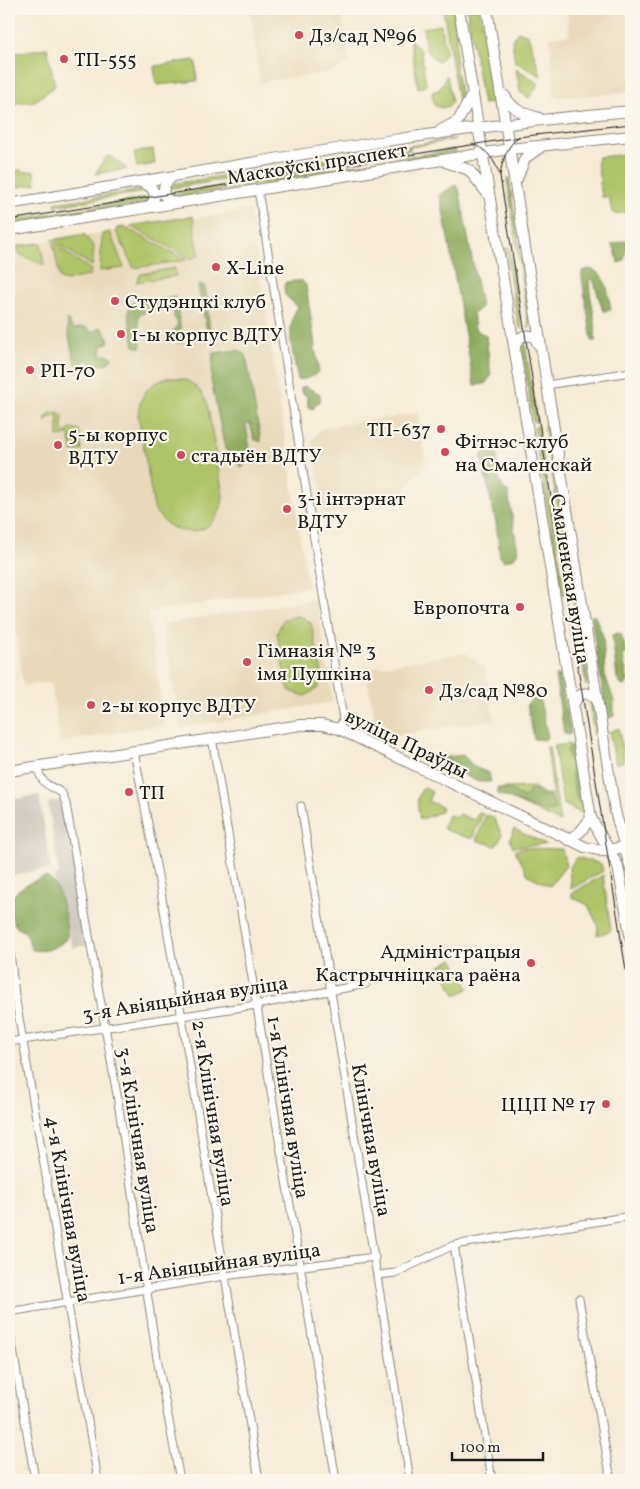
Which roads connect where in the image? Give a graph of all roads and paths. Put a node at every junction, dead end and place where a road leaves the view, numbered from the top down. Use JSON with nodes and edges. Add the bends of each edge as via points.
{"nodes":[{"id":1,"x":459,"y":9,"type":"edge"},
{"id":2,"x":487,"y":9,"type":"edge"},
{"id":3,"x":501,"y":90,"type":"junction"},
{"id":4,"x":472,"y":95,"type":"junction"},
{"id":5,"x":631,"y":111,"type":"edge"},
{"id":6,"x":541,"y":119,"type":"junction"},
{"id":7,"x":506,"y":124,"type":"junction"},
{"id":8,"x":477,"y":128,"type":"junction"},
{"id":9,"x":431,"y":135,"type":"junction"},
{"id":10,"x":631,"y":136,"type":"edge"},
{"id":11,"x":549,"y":144,"type":"junction"},
{"id":12,"x":510,"y":148,"type":"junction"},
{"id":13,"x":482,"y":154,"type":"junction"},
{"id":14,"x":437,"y":161,"type":"junction"},
{"id":15,"x":175,"y":177,"type":"junction"},
{"id":16,"x":141,"y":183,"type":"junction"},
{"id":17,"x":516,"y":188,"type":"junction"},
{"id":18,"x":258,"y":190,"type":"junction"},
{"id":19,"x":489,"y":196,"type":"junction"},
{"id":20,"x":179,"y":202,"type":"junction"},
{"id":21,"x":9,"y":204,"type":"edge"},
{"id":22,"x":145,"y":208,"type":"junction"},
{"id":23,"x":9,"y":230,"type":"edge"},
{"id":24,"x":536,"y":322,"type":"junction"},
{"id":25,"x":511,"y":325,"type":"junction"},
{"id":26,"x":539,"y":346,"type":"junction"},
{"id":27,"x":515,"y":348,"type":"junction"},
{"id":28,"x":631,"y":372,"type":"edge"},
{"id":29,"x":546,"y":385,"type":"junction"},
{"id":30,"x":594,"y":679,"type":"junction"},
{"id":31,"x":570,"y":682,"type":"junction"},
{"id":32,"x":598,"y":700,"type":"junction"},
{"id":33,"x":574,"y":704,"type":"junction"},
{"id":34,"x":339,"y":729,"type":"junction"},
{"id":35,"x":212,"y":738,"type":"junction"},
{"id":36,"x":134,"y":751,"type":"junction"},
{"id":37,"x":37,"y":767,"type":"junction"},
{"id":38,"x":9,"y":771,"type":"edge"},
{"id":39,"x":301,"y":806,"type":"dead end"},
{"id":40,"x":591,"y":818,"type":"junction"},
{"id":41,"x":568,"y":840,"type":"junction"},
{"id":42,"x":628,"y":847,"type":"edge"},
{"id":43,"x":610,"y":850,"type":"junction"},
{"id":44,"x":631,"y":870,"type":"edge"},
{"id":45,"x":631,"y":940,"type":"edge"},
{"id":46,"x":9,"y":944,"type":"edge"},
{"id":47,"x":366,"y":984,"type":"dead end"},
{"id":48,"x":331,"y":990,"type":"junction"},
{"id":49,"x":256,"y":1005,"type":"junction"},
{"id":50,"x":182,"y":1015,"type":"junction"},
{"id":51,"x":104,"y":1028,"type":"junction"},
{"id":52,"x":23,"y":1040,"type":"junction"},
{"id":53,"x":9,"y":1042,"type":"edge"},
{"id":54,"x":631,"y":1216,"type":"edge"},
{"id":55,"x":454,"y":1245,"type":"junction"},
{"id":56,"x":375,"y":1256,"type":"junction"},
{"id":57,"x":300,"y":1267,"type":"junction"},
{"id":58,"x":224,"y":1276,"type":"junction"},
{"id":59,"x":378,"y":1276,"type":"junction"},
{"id":60,"x":147,"y":1289,"type":"junction"},
{"id":61,"x":579,"y":1299,"type":"dead end"},
{"id":62,"x":68,"y":1302,"type":"junction"},
{"id":63,"x":9,"y":1312,"type":"edge"},
{"id":64,"x":9,"y":1326,"type":"edge"},
{"id":65,"x":35,"y":1480,"type":"edge"},
{"id":66,"x":98,"y":1480,"type":"edge"},
{"id":67,"x":180,"y":1480,"type":"edge"},
{"id":68,"x":259,"y":1480,"type":"edge"},
{"id":69,"x":336,"y":1480,"type":"edge"},
{"id":70,"x":410,"y":1480,"type":"edge"},
{"id":71,"x":492,"y":1480,"type":"edge"},
{"id":72,"x":611,"y":1480,"type":"edge"}],
"edges":[{"from":1,"to":4,"type":"main road","name":"Смаленская вуліца"},
{"from":2,"to":3,"type":"main road","name":"Смаленская вуліца"},
{"from":3,"to":6,"type":"main road","via":[[514,109]]},
{"from":3,"to":7,"type":"main road","name":"Смаленская вуліца"},
{"from":4,"to":8,"type":"main road","name":"Смаленская вуліца"},
{"from":4,"to":9,"type":"main road","via":[[458,121]]},
{"from":5,"to":6,"type":"main road","name":"Маскоўскі праспект"},
{"from":6,"to":7,"type":"main road","name":"Маскоўскі праспект"},
{"from":7,"to":8,"type":"main road","name":"Маскоўскі праспект"},
{"from":7,"to":12,"type":"main road","name":"Смаленская вуліца"},
{"from":8,"to":9,"type":"main road","name":"Маскоўскі праспект"},
{"from":8,"to":13,"type":"main road","name":"Смаленская вуліца"},
{"from":9,"to":15,"type":"main road","name":"Маскоўскі праспект"},
{"from":10,"to":11,"type":"main road","name":"Маскоўскі праспект"},
{"from":11,"to":12,"type":"main road","name":"Маскоўскі праспект"},
{"from":11,"to":17,"type":"main road","via":[[525,158]]},
{"from":12,"to":13,"type":"main road","name":"Маскоўскі праспект"},
{"from":12,"to":17,"type":"main road","name":"Смаленская вуліца"},
{"from":13,"to":14,"type":"main road","name":"Маскоўскі праспект"},
{"from":13,"to":19,"type":"main road","name":"Смаленская вуліца"},
{"from":14,"to":18,"type":"main road","name":"Маскоўскі праспект"},
{"from":14,"to":19,"type":"main road","via":[[451,162],[469,170]]},
{"from":15,"to":16,"type":"main road","name":"Маскоўскі праспект"},
{"from":15,"to":20,"type":"main road","via":[[167,181],[163,193],[168,200]]},
{"from":16,"to":21,"type":"main road","name":"Маскоўскі праспект"},
{"from":16,"to":22,"type":"main road","via":[[149,185],[155,194],[153,203]]},
{"from":17,"to":24,"type":"main road","name":"Смаленская вуліца"},
{"from":18,"to":20,"type":"main road","name":"Маскоўскі праспект"},
{"from":18,"to":34,"type":"street","via":[[342,719]]},
{"from":19,"to":25,"type":"main road","name":"Смаленская вуліца"},
{"from":20,"to":22,"type":"main road","name":"Маскоўскі праспект"},
{"from":22,"to":23,"type":"main road","name":"Маскоўскі праспект"},
{"from":24,"to":25,"type":"main road","via":[[526,332],[517,331]]},
{"from":24,"to":26,"type":"main road","name":"Смаленская вуліца"},
{"from":25,"to":27,"type":"main road","name":"Смаленская вуліца"},
{"from":26,"to":27,"type":"main road","via":[[534,337],[527,335],[518,339]]},
{"from":26,"to":29,"type":"main road","name":"Смаленская вуліца"},
{"from":27,"to":31,"type":"main road","name":"Смаленская вуліца"},
{"from":28,"to":29,"type":"street"},
{"from":29,"to":30,"type":"main road","name":"Смаленская вуліца"},
{"from":30,"to":31,"type":"main road","via":[[589,687],[583,689]]},
{"from":30,"to":32,"type":"main road","name":"Смаленская вуліца"},
{"from":31,"to":33,"type":"main road","name":"Смаленская вуліца"},
{"from":32,"to":33,"type":"main road","via":[[584,693],[576,698]]},
{"from":32,"to":42,"type":"main road","name":"Смаленская вуліца","via":[[615,812]]},
{"from":33,"to":40,"type":"main road","name":"Смаленская вуліца"},
{"from":34,"to":35,"type":"main road","name":"вуліца Праўды","via":[[300,725]]},
{"from":34,"to":41,"type":"main road","name":"вуліца Праўды"},
{"from":35,"to":36,"type":"main road","name":"вуліца Праўды"},
{"from":35,"to":49,"type":"street","name":"1-я Клінічная вуліца"},
{"from":36,"to":37,"type":"main road","name":"вуліца Праўды"},
{"from":36,"to":50,"type":"street","name":"2-я Клінічная вуліца"},
{"from":37,"to":38,"type":"main road","name":"вуліца Праўды"},
{"from":37,"to":51,"type":"street","name":"3-я Клінічная вуліца","via":[[41,780],[62,794],[66,804]]},
{"from":39,"to":48,"type":"street","name":"Клінічная вуліца"},
{"from":40,"to":41,"type":"main road","via":[[580,832]]},
{"from":40,"to":43,"type":"main road","name":"Смаленская вуліца"},
{"from":41,"to":43,"type":"main road","name":"вуліца Праўды","via":[[591,849]]},
{"from":42,"to":43,"type":"main road","name":"вуліца Праўды"},
{"from":42,"to":44,"type":"main road","name":"Смаленская вуліца"},
{"from":43,"to":45,"type":"main road","name":"Смаленская вуліца","via":[[618,866]]},
{"from":46,"to":52,"type":"street","name":"4-я Клінічная вуліца"},
{"from":47,"to":48,"type":"street","name":"3-я Авіяцыйная вуліца"},
{"from":48,"to":49,"type":"street","name":"3-я Авіяцыйная вуліца"},
{"from":48,"to":56,"type":"street","name":"Клінічная вуліца"},
{"from":49,"to":50,"type":"street","name":"3-я Авіяцыйная вуліца"},
{"from":49,"to":57,"type":"street","name":"1-я Клінічная вуліца"},
{"from":50,"to":51,"type":"street","name":"3-я Авіяцыйная вуліца"},
{"from":50,"to":58,"type":"street","name":"2-я Клінічная вуліца"},
{"from":51,"to":52,"type":"street","name":"3-я Авіяцыйная вуліца"},
{"from":51,"to":60,"type":"street","name":"3-я Клінічная вуліца"},
{"from":52,"to":53,"type":"street","name":"3-я Авіяцыйная вуліца"},
{"from":52,"to":62,"type":"street","name":"4-я Клінічная вуліца"},
{"from":54,"to":55,"type":"street"},
{"from":55,"to":59,"type":"street","via":[[395,1273]]},
{"from":55,"to":71,"type":"street"},
{"from":56,"to":57,"type":"street","name":"1-я Авіяцыйная вуліца"},
{"from":56,"to":59,"type":"street","name":"Клінічная вуліца"},
{"from":57,"to":58,"type":"street","name":"1-я Авіяцыйная вуліца"},
{"from":57,"to":69,"type":"street","name":"1-я Клінічная вуліца"},
{"from":58,"to":60,"type":"street","name":"1-я Авіяцыйная вуліца"},
{"from":58,"to":68,"type":"street","name":"2-я Клінічная вуліца"},
{"from":59,"to":70,"type":"street","name":"Клінічная вуліца"},
{"from":60,"to":62,"type":"street","name":"1-я Авіяцыйная вуліца"},
{"from":60,"to":67,"type":"street","name":"3-я Клінічная вуліца"},
{"from":61,"to":72,"type":"street"},
{"from":62,"to":63,"type":"street","name":"1-я Авіяцыйная вуліца"},
{"from":62,"to":66,"type":"street","name":"4-я Клінічная вуліца"},
{"from":64,"to":65,"type":"street"}]}
